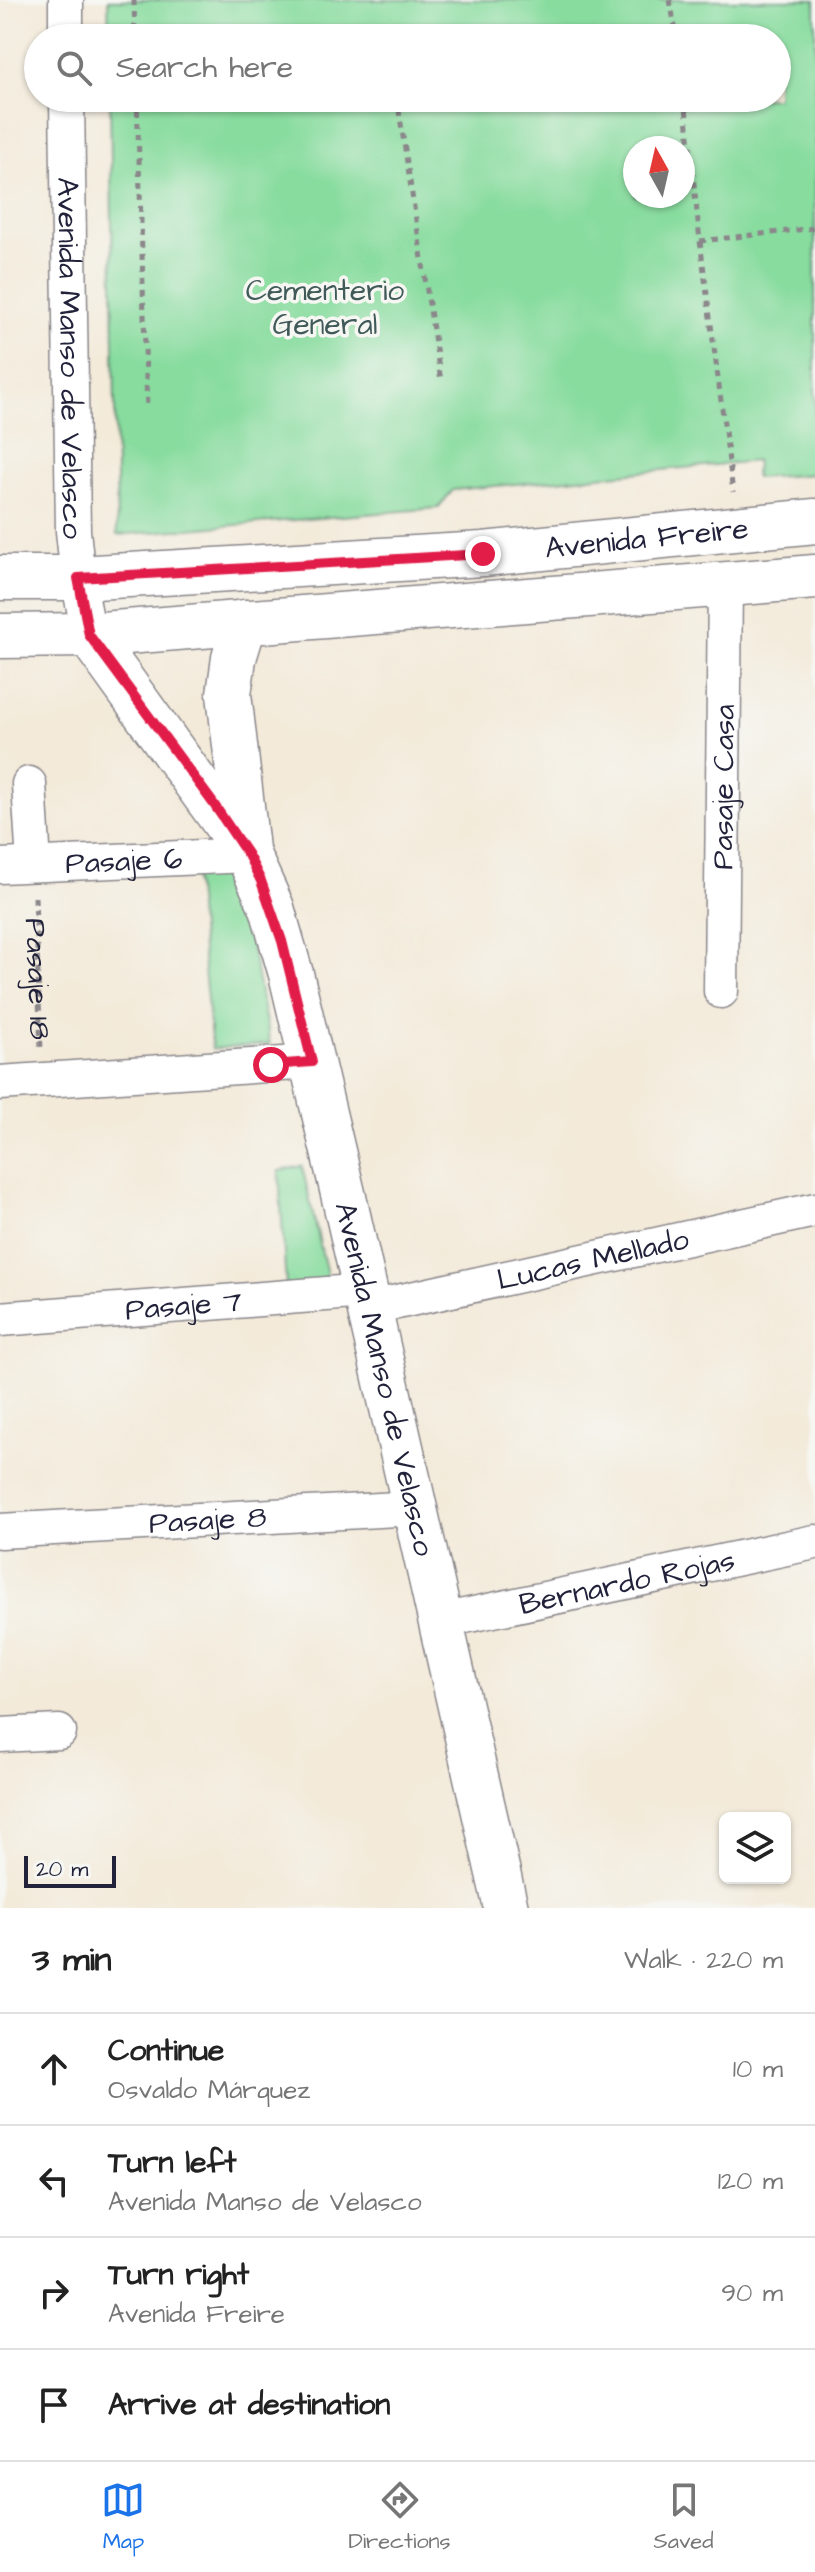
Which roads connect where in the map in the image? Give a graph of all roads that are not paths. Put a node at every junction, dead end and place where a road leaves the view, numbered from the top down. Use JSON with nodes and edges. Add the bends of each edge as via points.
{"nodes":[{"id":1,"x":66,"y":0,"type":"edge"},
{"id":2,"x":66,"y":24,"type":"edge"},
{"id":3,"x":67,"y":112,"type":"edge"},
{"id":4,"x":815,"y":521,"type":"edge"},
{"id":5,"x":815,"y":577,"type":"edge"},
{"id":6,"x":0,"y":578,"type":"edge"},
{"id":7,"x":78,"y":578,"type":"junction"},
{"id":8,"x":725,"y":584,"type":"junction"},
{"id":9,"x":245,"y":622,"type":"junction"},
{"id":10,"x":89,"y":635,"type":"junction"},
{"id":11,"x":0,"y":636,"type":"edge"},
{"id":12,"x":29,"y":784,"type":"dead end"},
{"id":13,"x":248,"y":855,"type":"junction"},
{"id":14,"x":34,"y":864,"type":"junction"},
{"id":15,"x":0,"y":866,"type":"edge"},
{"id":16,"x":721,"y":991,"type":"dead end"},
{"id":17,"x":312,"y":1062,"type":"junction"},
{"id":18,"x":0,"y":1083,"type":"edge"},
{"id":19,"x":815,"y":1210,"type":"edge"},
{"id":20,"x":368,"y":1300,"type":"junction"},
{"id":21,"x":0,"y":1319,"type":"edge"},
{"id":22,"x":415,"y":1508,"type":"junction"},
{"id":23,"x":0,"y":1531,"type":"edge"},
{"id":24,"x":815,"y":1542,"type":"edge"},
{"id":25,"x":441,"y":1621,"type":"junction"},
{"id":26,"x":59,"y":1732,"type":"dead end"},
{"id":27,"x":0,"y":1735,"type":"edge"},
{"id":28,"x":506,"y":1908,"type":"edge"}],
"edges":[{"from":1,"to":2,"type":"street"},
{"from":3,"to":7,"type":"street","name":"Avenida Manso de Velasco","via":[[71,494]]},
{"from":4,"to":7,"type":"main road","name":"Avenida Freire","via":[[483,554]]},
{"from":5,"to":8,"type":"main road","name":"Avenida Freire"},
{"from":6,"to":7,"type":"main road","name":"Avenida Freire"},
{"from":7,"to":10,"type":"street","name":"Avenida Manso de Velasco"},
{"from":8,"to":9,"type":"main road","name":"Avenida Freire"},
{"from":8,"to":16,"type":"street","name":"Pasaje Casa"},
{"from":9,"to":10,"type":"main road","name":"Avenida Freire"},
{"from":9,"to":13,"type":"main road","name":"Avenida Manso de Velasco","via":[[229,694]]},
{"from":10,"to":11,"type":"main road","name":"Avenida Freire"},
{"from":10,"to":13,"type":"main road","name":"Avenida Manso de Velasco"},
{"from":12,"to":14,"type":"street"},
{"from":13,"to":14,"type":"street","name":"Pasaje 6"},
{"from":13,"to":17,"type":"main road","name":"Avenida Manso de Velasco","via":[[272,908]]},
{"from":14,"to":15,"type":"street","name":"Pasaje 6"},
{"from":17,"to":18,"type":"street"},
{"from":17,"to":20,"type":"main road","name":"Avenida Manso de Velasco"},
{"from":19,"to":20,"type":"street","name":"Lucas Mellado"},
{"from":20,"to":21,"type":"street","name":"Pasaje 7"},
{"from":20,"to":22,"type":"main road","name":"Avenida Manso de Velasco"},
{"from":22,"to":23,"type":"street","name":"Pasaje 8"},
{"from":22,"to":25,"type":"main road","name":"Avenida Manso de Velasco"},
{"from":24,"to":25,"type":"street","name":"Bernardo Rojas"},
{"from":25,"to":28,"type":"main road","name":"Avenida Manso de Velasco"},
{"from":26,"to":27,"type":"street"}]}
